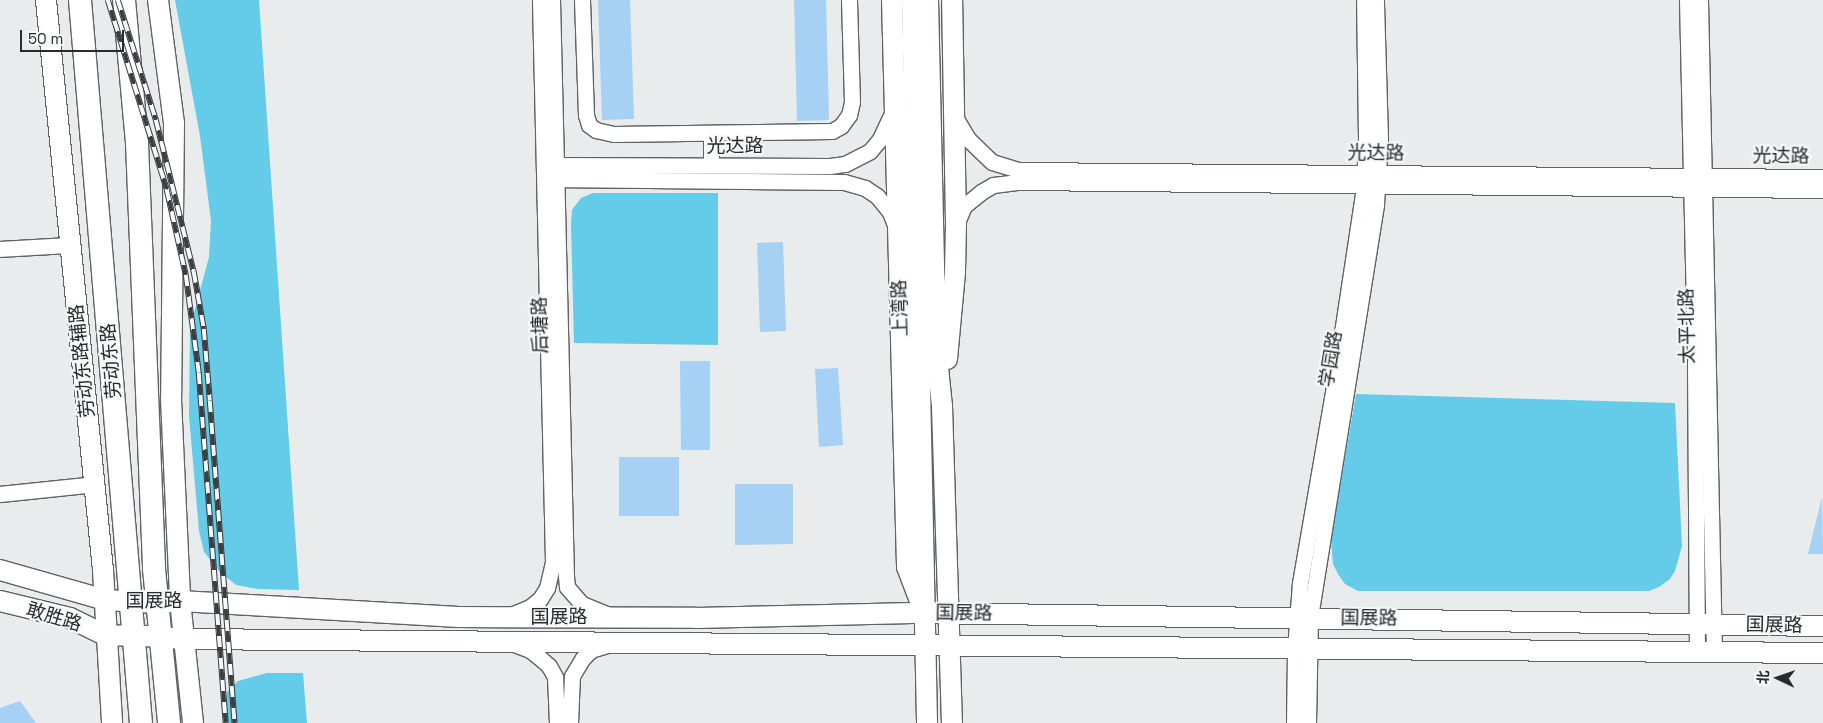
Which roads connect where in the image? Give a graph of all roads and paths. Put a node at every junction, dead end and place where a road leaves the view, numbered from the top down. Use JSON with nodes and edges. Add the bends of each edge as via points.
{"nodes":[{"id":1,"x":46,"y":0,"type":"edge"},
{"id":2,"x":80,"y":0,"type":"edge"},
{"id":3,"x":124,"y":0,"type":"edge"},
{"id":4,"x":158,"y":0,"type":"edge"},
{"id":5,"x":540,"y":0,"type":"edge"},
{"id":6,"x":552,"y":0,"type":"edge"},
{"id":7,"x":582,"y":0,"type":"edge"},
{"id":8,"x":849,"y":0,"type":"edge"},
{"id":9,"x":892,"y":0,"type":"edge"},
{"id":10,"x":912,"y":0,"type":"edge"},
{"id":11,"x":928,"y":0,"type":"edge"},
{"id":12,"x":952,"y":0,"type":"edge"},
{"id":13,"x":1364,"y":0,"type":"edge"},
{"id":14,"x":1376,"y":0,"type":"edge"},
{"id":15,"x":1687,"y":0,"type":"edge"},
{"id":16,"x":1700,"y":0,"type":"edge"},
{"id":17,"x":894,"y":105,"type":"junction"},
{"id":18,"x":954,"y":114,"type":"junction"},
{"id":19,"x":711,"y":134,"type":"junction"},
{"id":20,"x":711,"y":165,"type":"junction"},
{"id":21,"x":550,"y":172,"type":"junction"},
{"id":22,"x":1823,"y":177,"type":"edge"},
{"id":23,"x":1371,"y":180,"type":"junction"},
{"id":24,"x":1698,"y":183,"type":"junction"},
{"id":25,"x":1823,"y":190,"type":"edge"},
{"id":26,"x":956,"y":224,"type":"junction"},
{"id":27,"x":898,"y":232,"type":"junction"},
{"id":28,"x":70,"y":246,"type":"junction"},
{"id":29,"x":0,"y":249,"type":"edge"},
{"id":30,"x":942,"y":406,"type":"junction"},
{"id":31,"x":95,"y":484,"type":"junction"},
{"id":32,"x":0,"y":494,"type":"edge"},
{"id":33,"x":0,"y":570,"type":"edge"},
{"id":34,"x":105,"y":600,"type":"junction"},
{"id":35,"x":0,"y":601,"type":"edge"},
{"id":36,"x":180,"y":601,"type":"junction"},
{"id":37,"x":131,"y":602,"type":"junction"},
{"id":38,"x":157,"y":603,"type":"junction"},
{"id":39,"x":924,"y":613,"type":"junction"},
{"id":40,"x":948,"y":613,"type":"junction"},
{"id":41,"x":506,"y":617,"type":"junction"},
{"id":42,"x":1303,"y":617,"type":"junction"},
{"id":43,"x":620,"y":618,"type":"junction"},
{"id":44,"x":1705,"y":624,"type":"junction"},
{"id":45,"x":1823,"y":626,"type":"edge"},
{"id":46,"x":133,"y":635,"type":"junction"},
{"id":47,"x":107,"y":636,"type":"junction"},
{"id":48,"x":160,"y":638,"type":"junction"},
{"id":49,"x":184,"y":638,"type":"junction"},
{"id":50,"x":508,"y":642,"type":"junction"},
{"id":51,"x":620,"y":642,"type":"junction"},
{"id":52,"x":925,"y":645,"type":"junction"},
{"id":53,"x":949,"y":646,"type":"junction"},
{"id":54,"x":1301,"y":649,"type":"junction"},
{"id":55,"x":1705,"y":651,"type":"junction"},
{"id":56,"x":1823,"y":653,"type":"edge"},
{"id":57,"x":112,"y":723,"type":"edge"},
{"id":58,"x":141,"y":723,"type":"edge"},
{"id":59,"x":169,"y":723,"type":"edge"},
{"id":60,"x":193,"y":723,"type":"edge"},
{"id":61,"x":557,"y":723,"type":"edge"},
{"id":62,"x":570,"y":723,"type":"edge"},
{"id":63,"x":926,"y":723,"type":"edge"},
{"id":64,"x":952,"y":723,"type":"edge"},
{"id":65,"x":1294,"y":723,"type":"edge"},
{"id":66,"x":1308,"y":723,"type":"edge"}],
"edges":[{"from":1,"to":28,"type":"main road","name":"劳动东路辅路"},
{"from":2,"to":37,"type":"highway","name":"劳动东路"},
{"from":3,"to":38,"type":"highway","name":"劳动东路","via":[[137,143]]},
{"from":4,"to":36,"type":"main road","via":[[174,123],[171,399]]},
{"from":5,"to":21,"type":"street","name":"后塘路"},
{"from":6,"to":21,"type":"street","name":"后塘路"},
{"from":7,"to":19,"type":"street","via":[[585,103],[589,125],[614,134]]},
{"from":8,"to":19,"type":"street","via":[[852,102],[849,115],[841,126],[820,133]]},
{"from":9,"to":17,"type":"main road","name":"上湾路"},
{"from":10,"to":39,"type":"main road","name":"上湾路"},
{"from":11,"to":30,"type":"main road","name":"上湾路","via":[[936,348]]},
{"from":12,"to":18,"type":"main road","name":"上湾路"},
{"from":13,"to":23,"type":"street","name":"学园路"},
{"from":14,"to":23,"type":"street","name":"学园路","via":[[1380,138]]},
{"from":15,"to":24,"type":"street","name":"太平北路"},
{"from":16,"to":24,"type":"street","name":"太平北路"},
{"from":17,"to":20,"type":"street","name":"光达路","via":[[891,120],[880,139],[870,151],[845,164]]},
{"from":17,"to":27,"type":"main road","name":"上湾路"},
{"from":18,"to":23,"type":"street","name":"光达路","via":[[961,130],[992,162],[1018,170]]},
{"from":18,"to":26,"type":"main road","name":"上湾路"},
{"from":19,"to":20,"type":"street"},
{"from":20,"to":21,"type":"street","name":"光达路"},
{"from":21,"to":27,"type":"street","name":"光达路","via":[[844,182],[865,188],[877,196],[890,212]]},
{"from":21,"to":41,"type":"street","name":"后塘路","via":[[552,575],[540,599]]},
{"from":21,"to":43,"type":"street","name":"后塘路","via":[[567,587],[582,604]]},
{"from":22,"to":24,"type":"street","name":"光达路"},
{"from":23,"to":24,"type":"street","name":"光达路"},
{"from":23,"to":26,"type":"street","name":"光达路","via":[[1008,182],[993,185],[970,200]]},
{"from":23,"to":42,"type":"street","name":"学园路"},
{"from":24,"to":25,"type":"street","name":"光达路"},
{"from":24,"to":44,"type":"street","name":"太平北路"},
{"from":26,"to":30,"type":"main road","name":"上湾路","via":[[955,272]]},
{"from":27,"to":39,"type":"main road","name":"上湾路","via":[[907,567]]},
{"from":28,"to":29,"type":"street"},
{"from":28,"to":31,"type":"main road","name":"劳动东路辅路"},
{"from":30,"to":40,"type":"main road","name":"上湾路"},
{"from":31,"to":32,"type":"street"},
{"from":31,"to":34,"type":"main road","name":"劳动东路辅路"},
{"from":33,"to":34,"type":"main road","name":"敢胜路"},
{"from":34,"to":37,"type":"main road","name":"国展路"},
{"from":34,"to":47,"type":"main road","name":"劳动东路辅路"},
{"from":35,"to":47,"type":"main road","name":"敢胜路","via":[[70,618]]},
{"from":36,"to":38,"type":"main road","name":"国展路"},
{"from":36,"to":41,"type":"main road","name":"国展路"},
{"from":36,"to":49,"type":"main road"},
{"from":37,"to":38,"type":"main road","name":"国展路"},
{"from":37,"to":46,"type":"highway","name":"劳动东路"},
{"from":38,"to":48,"type":"highway","name":"劳动东路"},
{"from":39,"to":40,"type":"main road","name":"国展路"},
{"from":39,"to":43,"type":"main road","name":"国展路"},
{"from":39,"to":52,"type":"main road","name":"上湾路"},
{"from":40,"to":42,"type":"main road","name":"国展路"},
{"from":40,"to":53,"type":"main road","name":"上湾路"},
{"from":41,"to":43,"type":"main road","name":"国展路"},
{"from":42,"to":44,"type":"main road","name":"国展路"},
{"from":42,"to":54,"type":"street","name":"学园路"},
{"from":44,"to":45,"type":"main road","name":"国展路"},
{"from":44,"to":55,"type":"street","name":"太平北路"},
{"from":46,"to":47,"type":"main road","name":"国展路"},
{"from":46,"to":48,"type":"main road","name":"国展路"},
{"from":46,"to":58,"type":"highway","name":"劳动东路"},
{"from":47,"to":57,"type":"main road","name":"劳动东路辅路"},
{"from":48,"to":49,"type":"main road","name":"国展路"},
{"from":48,"to":59,"type":"highway","name":"劳动东路"},
{"from":49,"to":50,"type":"main road","name":"国展路"},
{"from":49,"to":60,"type":"main road"},
{"from":50,"to":51,"type":"main road","name":"国展路"},
{"from":50,"to":61,"type":"street","via":[[530,650],[549,666],[555,677]]},
{"from":51,"to":52,"type":"main road","name":"国展路"},
{"from":51,"to":62,"type":"street","via":[[591,650],[577,667],[570,686]]},
{"from":52,"to":53,"type":"main road","name":"国展路"},
{"from":52,"to":63,"type":"main road","name":"上湾路"},
{"from":53,"to":54,"type":"main road","name":"国展路"},
{"from":53,"to":64,"type":"main road","name":"上湾路"},
{"from":54,"to":55,"type":"main road","name":"国展路"},
{"from":54,"to":65,"type":"street","name":"学园路"},
{"from":54,"to":66,"type":"street","name":"学园路"},
{"from":55,"to":56,"type":"main road","name":"国展路"}]}
